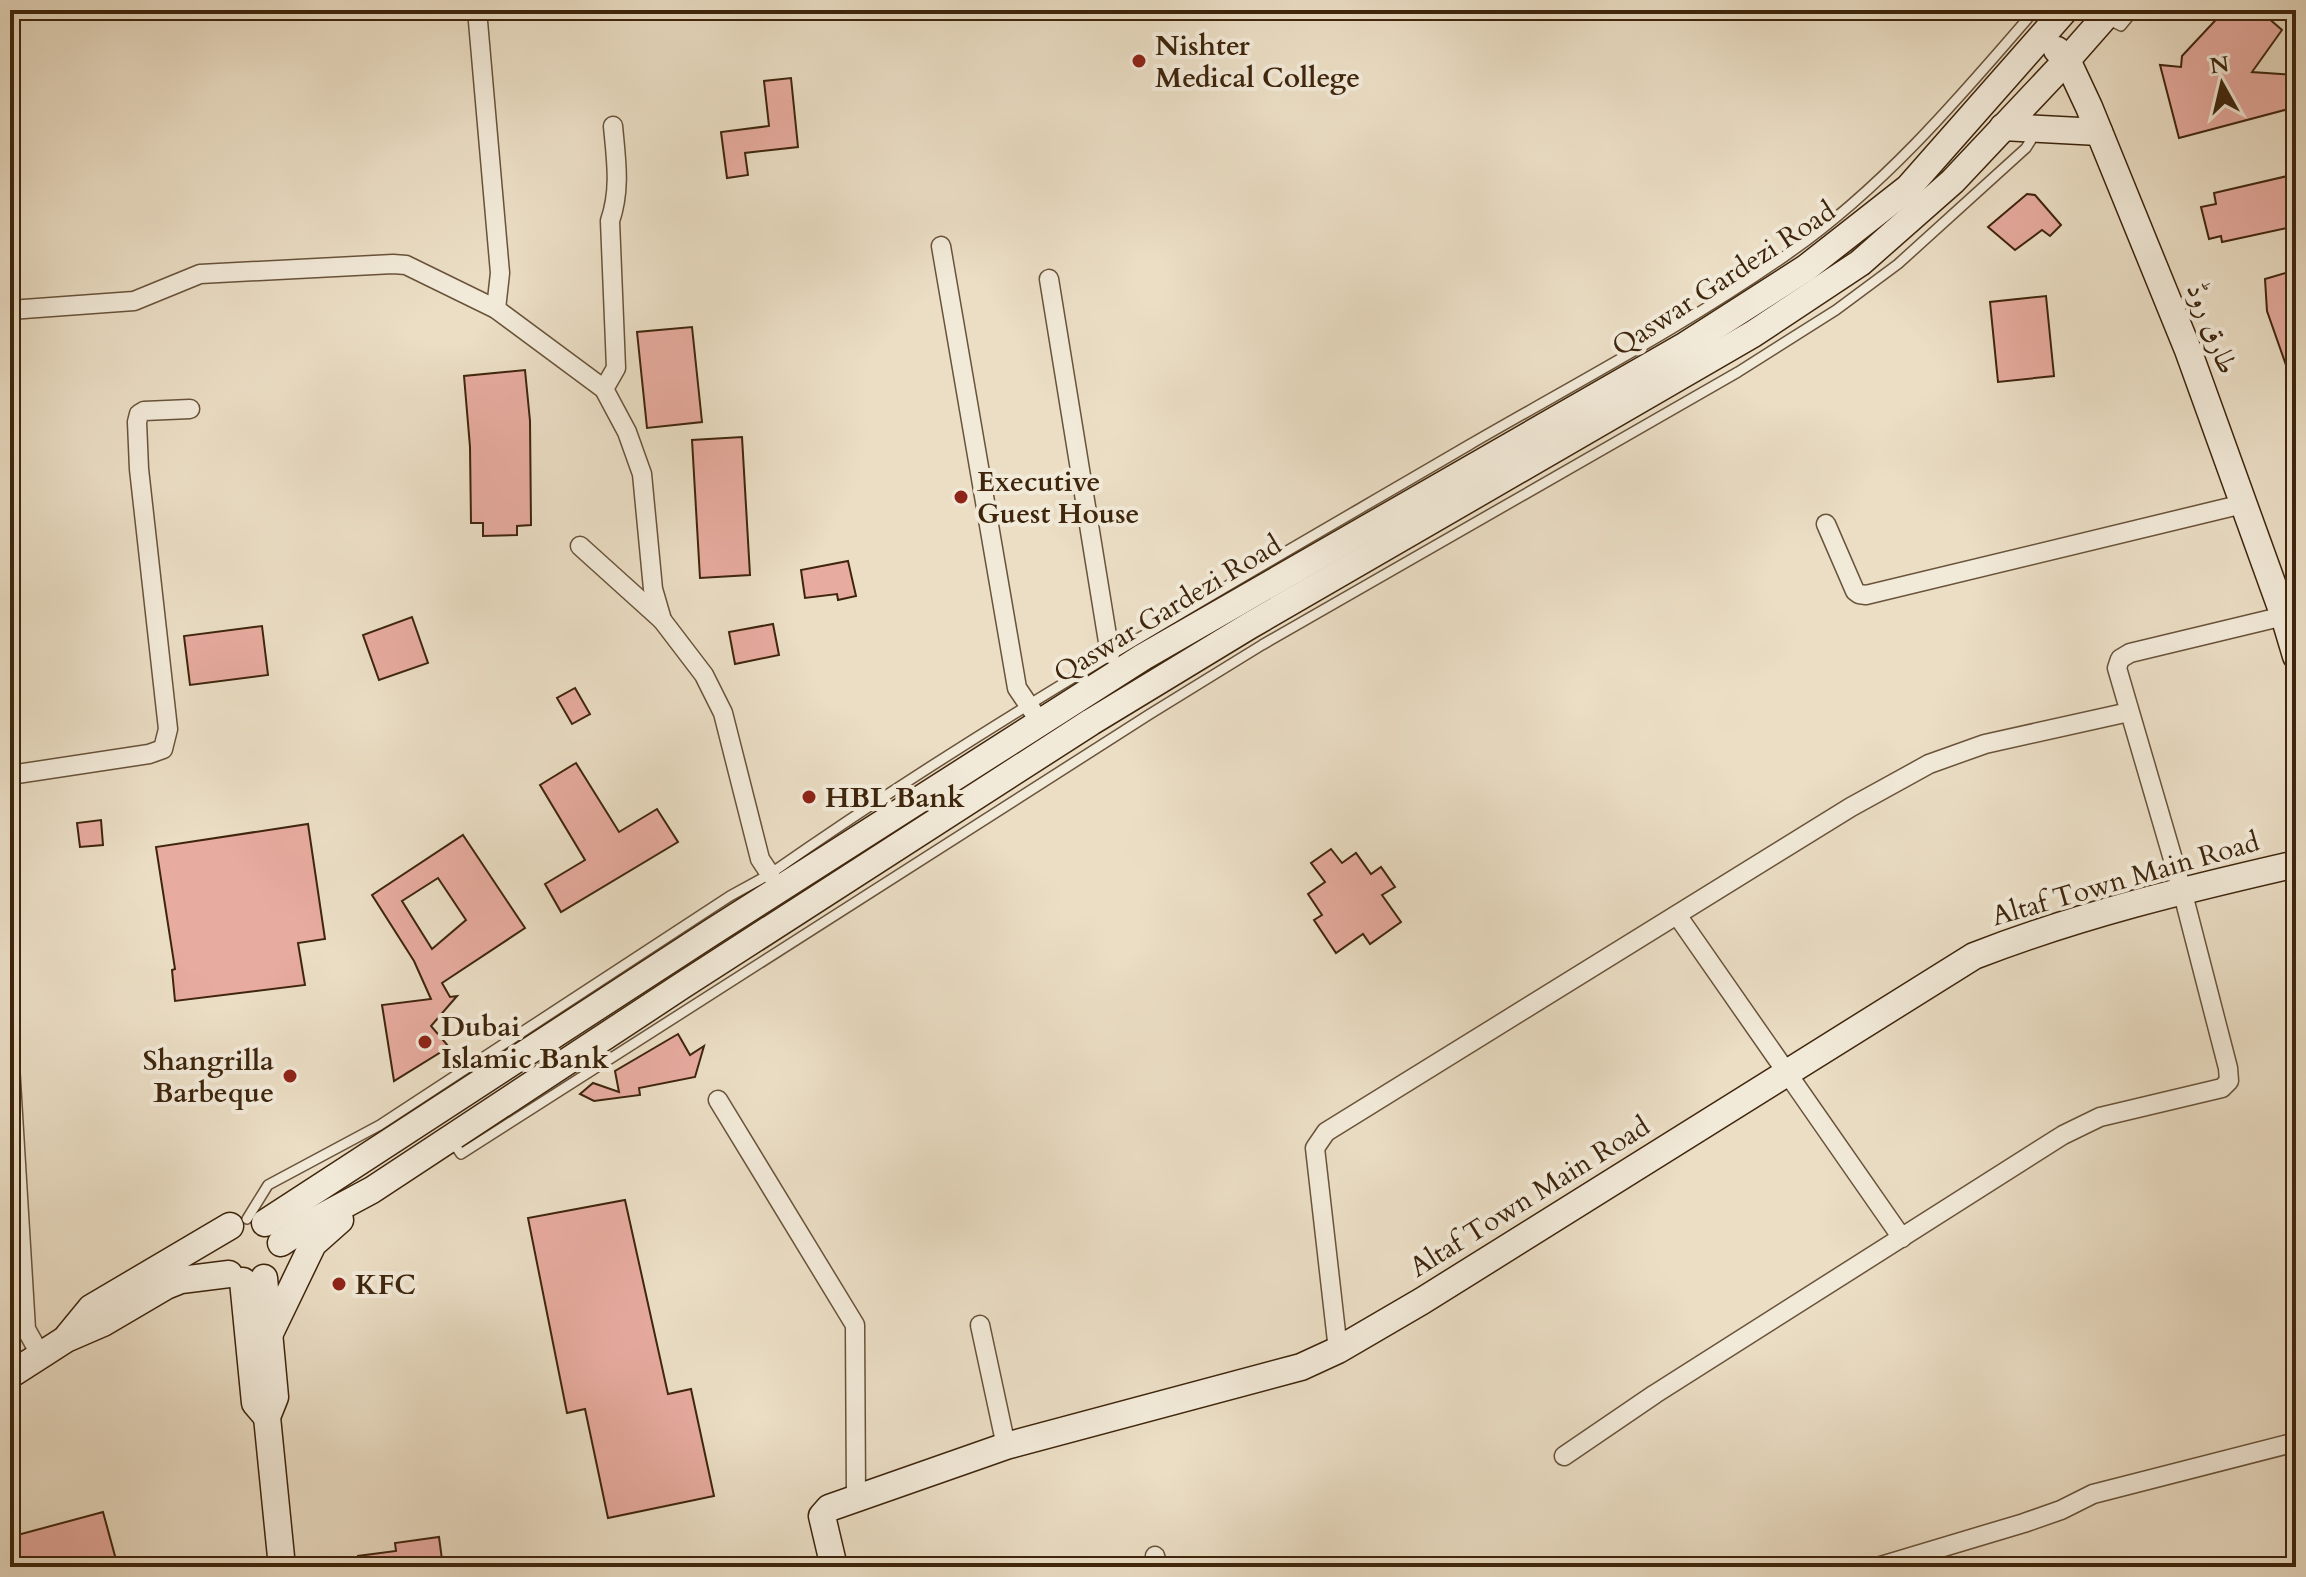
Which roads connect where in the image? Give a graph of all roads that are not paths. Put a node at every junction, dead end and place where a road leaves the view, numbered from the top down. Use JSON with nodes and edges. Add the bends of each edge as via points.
{"nodes":[{"id":1,"x":477,"y":10,"type":"edge"},
{"id":2,"x":2035,"y":10,"type":"edge"},
{"id":3,"x":2065,"y":10,"type":"edge"},
{"id":4,"x":2134,"y":10,"type":"edge"},
{"id":5,"x":2108,"y":14,"type":"edge"},
{"id":6,"x":2043,"y":36,"type":"junction"},
{"id":7,"x":2067,"y":60,"type":"junction"},
{"id":8,"x":613,"y":126,"type":"dead end"},
{"id":9,"x":2003,"y":127,"type":"junction"},
{"id":10,"x":2031,"y":129,"type":"junction"},
{"id":11,"x":2099,"y":132,"type":"junction"},
{"id":12,"x":1884,"y":173,"type":"junction"},
{"id":13,"x":1908,"y":188,"type":"junction"},
{"id":14,"x":941,"y":246,"type":"dead end"},
{"id":15,"x":1049,"y":279,"type":"dead end"},
{"id":16,"x":496,"y":309,"type":"junction"},
{"id":17,"x":10,"y":310,"type":"edge"},
{"id":18,"x":604,"y":389,"type":"junction"},
{"id":19,"x":190,"y":409,"type":"dead end"},
{"id":20,"x":2243,"y":504,"type":"junction"},
{"id":21,"x":1826,"y":524,"type":"dead end"},
{"id":22,"x":580,"y":546,"type":"dead end"},
{"id":23,"x":2284,"y":616,"type":"junction"},
{"id":24,"x":662,"y":620,"type":"junction"},
{"id":25,"x":1256,"y":636,"type":"junction"},
{"id":26,"x":1110,"y":654,"type":"junction"},
{"id":27,"x":2296,"y":655,"type":"edge"},
{"id":28,"x":2129,"y":712,"type":"junction"},
{"id":29,"x":1033,"y":713,"type":"junction"},
{"id":30,"x":10,"y":775,"type":"edge"},
{"id":31,"x":806,"y":860,"type":"junction"},
{"id":32,"x":2296,"y":864,"type":"edge"},
{"id":33,"x":770,"y":874,"type":"junction"},
{"id":34,"x":2182,"y":890,"type":"junction"},
{"id":35,"x":1677,"y":915,"type":"junction"},
{"id":36,"x":10,"y":1065,"type":"edge"},
{"id":37,"x":1787,"y":1072,"type":"junction"},
{"id":38,"x":718,"y":1100,"type":"dead end"},
{"id":39,"x":372,"y":1190,"type":"junction"},
{"id":40,"x":256,"y":1228,"type":"junction"},
{"id":41,"x":1902,"y":1238,"type":"junction"},
{"id":42,"x":245,"y":1278,"type":"junction"},
{"id":43,"x":980,"y":1325,"type":"dead end"},
{"id":44,"x":269,"y":1335,"type":"junction"},
{"id":45,"x":66,"y":1339,"type":"junction"},
{"id":46,"x":1338,"y":1350,"type":"junction"},
{"id":47,"x":41,"y":1356,"type":"junction"},
{"id":48,"x":10,"y":1375,"type":"edge"},
{"id":49,"x":267,"y":1417,"type":"junction"},
{"id":50,"x":2296,"y":1442,"type":"edge"},
{"id":51,"x":1006,"y":1446,"type":"junction"},
{"id":52,"x":1564,"y":1456,"type":"dead end"},
{"id":53,"x":856,"y":1498,"type":"junction"},
{"id":54,"x":282,"y":1567,"type":"edge"},
{"id":55,"x":834,"y":1567,"type":"edge"},
{"id":56,"x":1877,"y":1567,"type":"edge"}],
"edges":[{"from":1,"to":16,"type":"street","via":[[500,273]]},
{"from":2,"to":12,"type":"lane"},
{"from":3,"to":6,"type":"main road","name":"Qaswar Gardezi Road"},
{"from":4,"to":5,"type":"lane","via":[[2121,26]]},
{"from":5,"to":7,"type":"main road"},
{"from":6,"to":7,"type":"main road","name":"طارق روڈ"},
{"from":6,"to":13,"type":"main road","name":"Qaswar Gardezi Road"},
{"from":7,"to":9,"type":"main road"},
{"from":7,"to":11,"type":"main road","name":"طارق روڈ"},
{"from":8,"to":18,"type":"street","via":[[618,181],[610,221],[616,368]]},
{"from":9,"to":10,"type":"main road"},
{"from":9,"to":25,"type":"main road","via":[[1953,181],[1860,263],[1753,334]]},
{"from":10,"to":11,"type":"main road"},
{"from":10,"to":25,"type":"lane","via":[[2031,140],[2015,159],[1898,264],[1836,310],[1738,372]]},
{"from":11,"to":20,"type":"main road","name":"طارق روڈ","via":[[2188,350]]},
{"from":12,"to":13,"type":"lane"},
{"from":12,"to":26,"type":"lane","via":[[1789,254],[1691,315]]},
{"from":13,"to":29,"type":"main road","name":"Qaswar Gardezi Road","via":[[1806,268],[1686,345],[1143,657]]},
{"from":14,"to":29,"type":"street","via":[[1017,688]]},
{"from":15,"to":26,"type":"street"},
{"from":16,"to":17,"type":"street","via":[[406,265],[393,264],[200,274],[134,301]]},
{"from":16,"to":18,"type":"street"},
{"from":18,"to":24,"type":"street","via":[[642,474],[653,589]]},
{"from":19,"to":30,"type":"street","via":[[144,411],[137,422],[168,729],[163,749]]},
{"from":20,"to":21,"type":"street","via":[[1866,595],[1855,591]]},
{"from":20,"to":23,"type":"main road","name":"طارق روڈ"},
{"from":22,"to":24,"type":"street"},
{"from":23,"to":27,"type":"main road","name":"طارق روڈ"},
{"from":23,"to":28,"type":"street","via":[[2120,659],[2117,668]]},
{"from":24,"to":33,"type":"street","via":[[704,675],[723,713],[760,859]]},
{"from":25,"to":39,"type":"main road"},
{"from":26,"to":29,"type":"lane"},
{"from":28,"to":34,"type":"street"},
{"from":28,"to":35,"type":"street","via":[[1985,744],[1929,764]]},
{"from":29,"to":31,"type":"main road","name":"Qaswar Gardezi Road"},
{"from":31,"to":33,"type":"lane"},
{"from":31,"to":40,"type":"main road","name":"Qaswar Gardezi Road"},
{"from":32,"to":34,"type":"main road","name":"Altaf Town Main Road"},
{"from":33,"to":40,"type":"lane","via":[[380,1125],[268,1185]]},
{"from":34,"to":37,"type":"main road","name":"Altaf Town Main Road","via":[[2037,931],[1974,956]]},
{"from":34,"to":41,"type":"street","via":[[2229,1081],[2222,1088],[2100,1117]]},
{"from":35,"to":37,"type":"street"},
{"from":35,"to":46,"type":"street","via":[[1320,1138],[1315,1148]]},
{"from":36,"to":47,"type":"street","via":[[26,1329]]},
{"from":37,"to":41,"type":"street"},
{"from":37,"to":46,"type":"main road","name":"Altaf Town Main Road"},
{"from":38,"to":53,"type":"street","via":[[855,1325]]},
{"from":39,"to":40,"type":"main road","via":[[316,1220]]},
{"from":39,"to":44,"type":"main road","via":[[313,1244]]},
{"from":40,"to":42,"type":"main road","via":[[280,1260],[271,1274]]},
{"from":40,"to":42,"type":"main road","via":[[223,1234],[222,1265]]},
{"from":40,"to":45,"type":"main road","name":"Qaswar Gardezi Road","via":[[91,1308]]},
{"from":41,"to":52,"type":"street"},
{"from":42,"to":44,"type":"main road"},
{"from":42,"to":45,"type":"main road","name":"Qaswar Gardezi Road","via":[[181,1280]]},
{"from":42,"to":49,"type":"main road","via":[[255,1403]]},
{"from":43,"to":51,"type":"street"},
{"from":44,"to":49,"type":"main road","via":[[275,1397]]},
{"from":45,"to":47,"type":"main road","name":"Qaswar Gardezi Road"},
{"from":46,"to":51,"type":"main road","name":"Altaf Town Main Road","via":[[1301,1367]]},
{"from":47,"to":48,"type":"main road","name":"Qaswar Gardezi Road"},
{"from":49,"to":54,"type":"main road"},
{"from":50,"to":56,"type":"street","via":[[2093,1494],[2024,1523]]},
{"from":51,"to":53,"type":"main road","name":"Altaf Town Main Road"},
{"from":53,"to":55,"type":"main road","name":"Altaf Town Main Road","via":[[822,1516]]}]}
